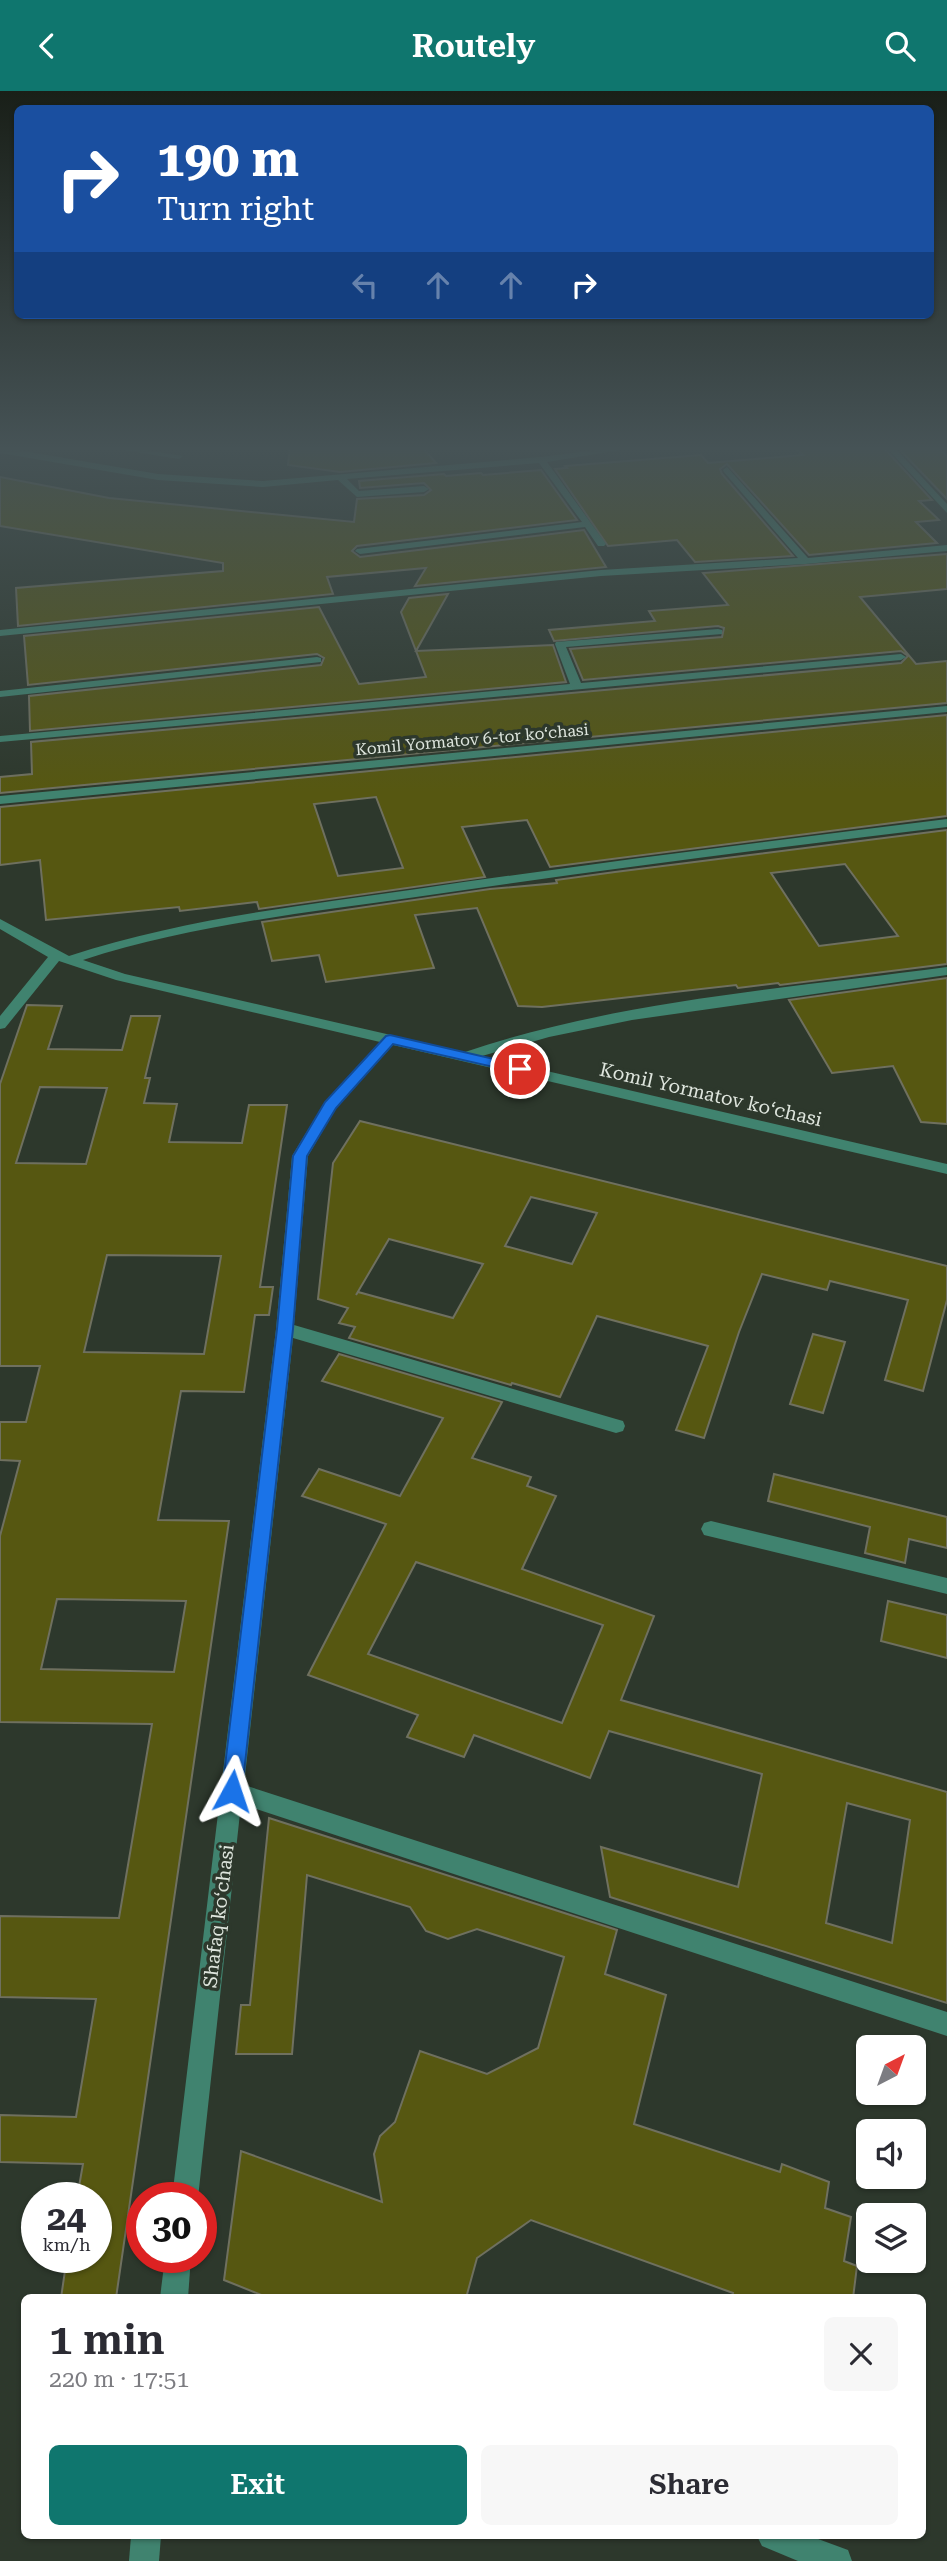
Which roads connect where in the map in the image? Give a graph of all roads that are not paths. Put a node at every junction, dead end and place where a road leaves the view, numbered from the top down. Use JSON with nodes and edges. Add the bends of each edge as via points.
{"nodes":[{"id":1,"x":784,"y":562,"type":"edge"},
{"id":2,"x":718,"y":632,"type":"dead end"},
{"id":3,"x":0,"y":633,"type":"edge"},
{"id":4,"x":901,"y":657,"type":"dead end"},
{"id":5,"x":317,"y":660,"type":"dead end"},
{"id":6,"x":576,"y":685,"type":"junction"},
{"id":7,"x":0,"y":694,"type":"edge"},
{"id":8,"x":947,"y":709,"type":"edge"},
{"id":9,"x":0,"y":739,"type":"edge"},
{"id":10,"x":0,"y":800,"type":"edge"},
{"id":11,"x":947,"y":823,"type":"edge"},
{"id":12,"x":0,"y":923,"type":"edge"},
{"id":13,"x":63,"y":958,"type":"junction"},
{"id":14,"x":947,"y":971,"type":"edge"},
{"id":15,"x":0,"y":1025,"type":"edge"},
{"id":16,"x":390,"y":1039,"type":"junction"},
{"id":17,"x":466,"y":1057,"type":"junction"},
{"id":18,"x":947,"y":1169,"type":"edge"},
{"id":19,"x":285,"y":1329,"type":"junction"},
{"id":20,"x":616,"y":1426,"type":"dead end"},
{"id":21,"x":711,"y":1529,"type":"dead end"},
{"id":22,"x":947,"y":1586,"type":"edge"},
{"id":23,"x":232,"y":1791,"type":"junction"},
{"id":24,"x":947,"y":2024,"type":"edge"},
{"id":25,"x":187,"y":2182,"type":"edge"},
{"id":26,"x":176,"y":2273,"type":"edge"},
{"id":27,"x":174,"y":2294,"type":"edge"},
{"id":28,"x":146,"y":2539,"type":"edge"},
{"id":29,"x":780,"y":2539,"type":"edge"},
{"id":30,"x":144,"y":2561,"type":"edge"},
{"id":31,"x":837,"y":2561,"type":"edge"}],
"edges":[{"from":1,"to":3,"type":"street","via":[[601,573]]},
{"from":2,"to":6,"type":"street","via":[[560,644]]},
{"from":4,"to":6,"type":"street"},
{"from":5,"to":7,"type":"street"},
{"from":6,"to":9,"type":"street"},
{"from":8,"to":10,"type":"street","name":"Komil Yormatov 6-tor koʻchasi"},
{"from":11,"to":13,"type":"street","via":[[648,859],[301,910],[161,933]]},
{"from":12,"to":13,"type":"street","name":"Komil Yormatov koʻchasi"},
{"from":13,"to":15,"type":"street"},
{"from":13,"to":16,"type":"street","name":"Komil Yormatov koʻchasi","via":[[121,977]]},
{"from":14,"to":17,"type":"street","via":[[556,1029]]},
{"from":16,"to":17,"type":"street","name":"Komil Yormatov koʻchasi"},
{"from":16,"to":19,"type":"street","name":"Shafaq koʻchasi","via":[[330,1105],[300,1156]]},
{"from":17,"to":18,"type":"street","name":"Komil Yormatov koʻchasi"},
{"from":19,"to":20,"type":"street"},
{"from":19,"to":23,"type":"street","name":"Shafaq koʻchasi"},
{"from":21,"to":22,"type":"street"},
{"from":23,"to":24,"type":"street"},
{"from":23,"to":25,"type":"street","name":"Shafaq koʻchasi"},
{"from":26,"to":27,"type":"street"},
{"from":28,"to":30,"type":"street"},
{"from":29,"to":31,"type":"street"}]}
